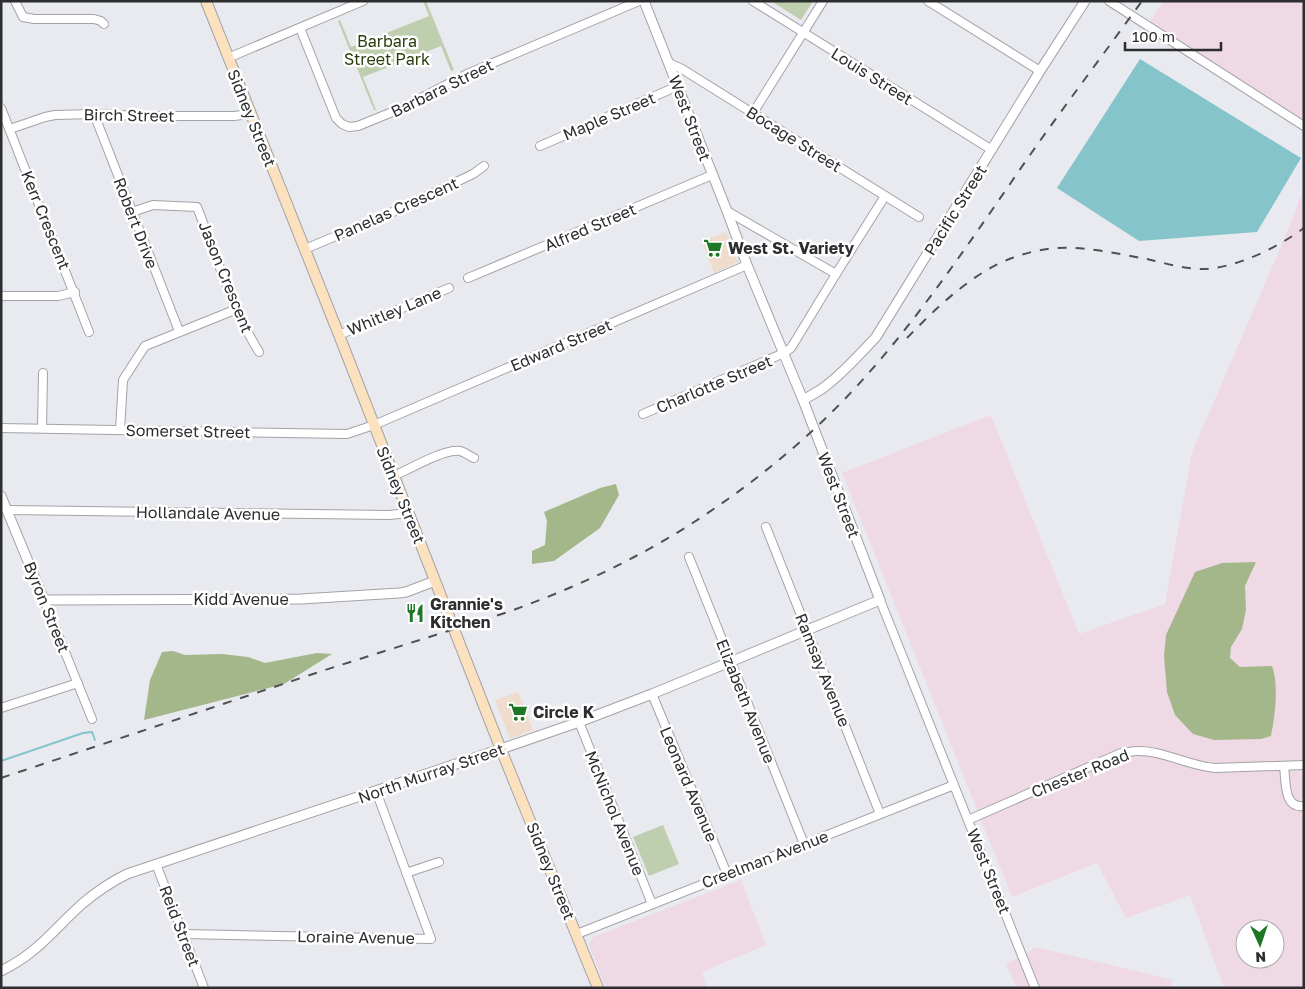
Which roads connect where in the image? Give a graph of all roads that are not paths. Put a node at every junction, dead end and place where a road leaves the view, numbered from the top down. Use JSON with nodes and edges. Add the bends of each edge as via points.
{"nodes":[{"id":1,"x":15,"y":1,"type":"edge"},
{"id":2,"x":206,"y":1,"type":"edge"},
{"id":3,"x":363,"y":1,"type":"edge"},
{"id":4,"x":639,"y":1,"type":"edge"},
{"id":5,"x":644,"y":1,"type":"edge"},
{"id":6,"x":753,"y":1,"type":"edge"},
{"id":7,"x":823,"y":1,"type":"edge"},
{"id":8,"x":928,"y":1,"type":"edge"},
{"id":9,"x":1085,"y":1,"type":"edge"},
{"id":10,"x":1109,"y":1,"type":"edge"},
{"id":11,"x":104,"y":24,"type":"dead end"},
{"id":12,"x":300,"y":28,"type":"junction"},
{"id":13,"x":803,"y":33,"type":"junction"},
{"id":14,"x":228,"y":58,"type":"junction"},
{"id":15,"x":669,"y":63,"type":"junction"},
{"id":16,"x":1040,"y":71,"type":"junction"},
{"id":17,"x":678,"y":86,"type":"junction"},
{"id":18,"x":1,"y":108,"type":"edge"},
{"id":19,"x":753,"y":113,"type":"junction"},
{"id":20,"x":94,"y":114,"type":"junction"},
{"id":21,"x":250,"y":114,"type":"junction"},
{"id":22,"x":1304,"y":126,"type":"edge"},
{"id":23,"x":10,"y":129,"type":"junction"},
{"id":24,"x":540,"y":146,"type":"dead end"},
{"id":25,"x":992,"y":150,"type":"junction"},
{"id":26,"x":484,"y":166,"type":"dead end"},
{"id":27,"x":712,"y":175,"type":"junction"},
{"id":28,"x":885,"y":196,"type":"junction"},
{"id":29,"x":727,"y":211,"type":"junction"},
{"id":30,"x":132,"y":212,"type":"junction"},
{"id":31,"x":919,"y":217,"type":"dead end"},
{"id":32,"x":305,"y":250,"type":"junction"},
{"id":33,"x":747,"y":265,"type":"junction"},
{"id":34,"x":836,"y":274,"type":"junction"},
{"id":35,"x":468,"y":278,"type":"dead end"},
{"id":36,"x":449,"y":288,"type":"dead end"},
{"id":37,"x":75,"y":292,"type":"junction"},
{"id":38,"x":1,"y":296,"type":"edge"},
{"id":39,"x":237,"y":309,"type":"junction"},
{"id":40,"x":179,"y":331,"type":"junction"},
{"id":41,"x":90,"y":332,"type":"dead end"},
{"id":42,"x":339,"y":335,"type":"junction"},
{"id":43,"x":259,"y":352,"type":"dead end"},
{"id":44,"x":784,"y":353,"type":"junction"},
{"id":45,"x":43,"y":373,"type":"dead end"},
{"id":46,"x":803,"y":400,"type":"junction"},
{"id":47,"x":643,"y":414,"type":"dead end"},
{"id":48,"x":374,"y":425,"type":"junction"},
{"id":49,"x":1,"y":428,"type":"edge"},
{"id":50,"x":42,"y":428,"type":"junction"},
{"id":51,"x":120,"y":430,"type":"junction"},
{"id":52,"x":474,"y":458,"type":"dead end"},
{"id":53,"x":394,"y":476,"type":"junction"},
{"id":54,"x":1,"y":496,"type":"edge"},
{"id":55,"x":7,"y":510,"type":"junction"},
{"id":56,"x":408,"y":513,"type":"junction"},
{"id":57,"x":766,"y":527,"type":"dead end"},
{"id":58,"x":689,"y":557,"type":"dead end"},
{"id":59,"x":436,"y":580,"type":"junction"},
{"id":60,"x":44,"y":600,"type":"junction"},
{"id":61,"x":880,"y":600,"type":"junction"},
{"id":62,"x":807,"y":630,"type":"junction"},
{"id":63,"x":731,"y":661,"type":"junction"},
{"id":64,"x":78,"y":683,"type":"junction"},
{"id":65,"x":652,"y":694,"type":"junction"},
{"id":66,"x":1,"y":708,"type":"edge"},
{"id":67,"x":92,"y":719,"type":"dead end"},
{"id":68,"x":579,"y":722,"type":"junction"},
{"id":69,"x":501,"y":749,"type":"junction"},
{"id":70,"x":1304,"y":765,"type":"edge"},
{"id":71,"x":1284,"y":766,"type":"junction"},
{"id":72,"x":954,"y":785,"type":"junction"},
{"id":73,"x":376,"y":791,"type":"junction"},
{"id":74,"x":1304,"y":806,"type":"edge"},
{"id":75,"x":880,"y":814,"type":"junction"},
{"id":76,"x":968,"y":820,"type":"junction"},
{"id":77,"x":804,"y":844,"type":"junction"},
{"id":78,"x":439,"y":862,"type":"dead end"},
{"id":79,"x":156,"y":864,"type":"junction"},
{"id":80,"x":406,"y":873,"type":"junction"},
{"id":81,"x":727,"y":874,"type":"junction"},
{"id":82,"x":652,"y":904,"type":"junction"},
{"id":83,"x":183,"y":934,"type":"junction"},
{"id":84,"x":577,"y":934,"type":"junction"},
{"id":85,"x":1,"y":971,"type":"edge"},
{"id":86,"x":204,"y":988,"type":"edge"},
{"id":87,"x":598,"y":988,"type":"edge"},
{"id":88,"x":1036,"y":988,"type":"edge"}],
"edges":[{"from":1,"to":11,"type":"street","via":[[23,17],[94,19]]},
{"from":2,"to":14,"type":"main road","name":"Sidney Street"},
{"from":3,"to":12,"type":"street"},
{"from":4,"to":12,"type":"street","name":"Barbara Street","via":[[467,74],[402,108],[349,127],[336,118]]},
{"from":5,"to":15,"type":"street","name":"West Street"},
{"from":6,"to":13,"type":"street","name":"Louis Street"},
{"from":7,"to":13,"type":"street"},
{"from":8,"to":16,"type":"street"},
{"from":9,"to":16,"type":"street","name":"Pacific Street"},
{"from":10,"to":22,"type":"street"},
{"from":12,"to":14,"type":"street"},
{"from":13,"to":19,"type":"street"},
{"from":13,"to":25,"type":"street","name":"Louis Street"},
{"from":14,"to":21,"type":"main road","name":"Sidney Street"},
{"from":15,"to":17,"type":"street","name":"West Street"},
{"from":15,"to":19,"type":"street","name":"Bocage Street"},
{"from":16,"to":25,"type":"street","name":"Pacific Street"},
{"from":17,"to":24,"type":"street","name":"Maple Street"},
{"from":17,"to":27,"type":"street","name":"West Street"},
{"from":18,"to":23,"type":"street","name":"Kerr Crescent"},
{"from":19,"to":28,"type":"street","name":"Bocage Street"},
{"from":20,"to":21,"type":"street","name":"Birch Street"},
{"from":20,"to":23,"type":"street","name":"Birch Street","via":[[45,117]]},
{"from":20,"to":30,"type":"street","name":"Robert Drive"},
{"from":21,"to":32,"type":"main road","name":"Sidney Street"},
{"from":23,"to":37,"type":"street","name":"Kerr Crescent"},
{"from":25,"to":46,"type":"street","name":"Pacific Street","via":[[876,337],[838,376]]},
{"from":26,"to":32,"type":"street","name":"Panelas Crescent","via":[[400,209]]},
{"from":27,"to":29,"type":"street","name":"West Street"},
{"from":27,"to":35,"type":"street","name":"Alfred Street"},
{"from":28,"to":31,"type":"street","name":"Bocage Street"},
{"from":28,"to":34,"type":"street"},
{"from":29,"to":33,"type":"street","name":"West Street"},
{"from":29,"to":34,"type":"street"},
{"from":30,"to":39,"type":"street","name":"Jason Crescent","via":[[153,205],[197,207]]},
{"from":30,"to":40,"type":"street","name":"Robert Drive"},
{"from":32,"to":42,"type":"main road","name":"Sidney Street"},
{"from":33,"to":44,"type":"street","name":"West Street"},
{"from":33,"to":48,"type":"street","name":"Edward Street"},
{"from":34,"to":44,"type":"street","via":[[791,348]]},
{"from":36,"to":42,"type":"street","name":"Whitley Lane"},
{"from":37,"to":38,"type":"street","via":[[58,296]]},
{"from":37,"to":41,"type":"street","name":"Kerr Crescent"},
{"from":39,"to":40,"type":"street"},
{"from":39,"to":43,"type":"street","name":"Jason Crescent"},
{"from":40,"to":51,"type":"street","via":[[145,346],[123,380]]},
{"from":42,"to":48,"type":"main road","name":"Sidney Street"},
{"from":44,"to":46,"type":"street","name":"West Street"},
{"from":44,"to":47,"type":"street","name":"Charlotte Street"},
{"from":45,"to":50,"type":"street"},
{"from":46,"to":61,"type":"street","name":"West Street"},
{"from":48,"to":51,"type":"street","name":"Somerset Street","via":[[347,434]]},
{"from":48,"to":53,"type":"main road","name":"Sidney Street"},
{"from":49,"to":50,"type":"street","name":"Somerset Street"},
{"from":50,"to":51,"type":"street","name":"Somerset Street"},
{"from":52,"to":53,"type":"street","via":[[454,451],[440,454]]},
{"from":53,"to":56,"type":"main road","name":"Sidney Street"},
{"from":54,"to":55,"type":"street","name":"Byron Street"},
{"from":55,"to":56,"type":"street","name":"Hollandale Avenue"},
{"from":55,"to":60,"type":"street","name":"Byron Street"},
{"from":56,"to":59,"type":"main road","name":"Sidney Street"},
{"from":57,"to":62,"type":"street","name":"Ramsay Avenue"},
{"from":58,"to":63,"type":"street","name":"Elizabeth Avenue"},
{"from":59,"to":60,"type":"street","name":"Kidd Avenue","via":[[398,594],[302,599]]},
{"from":59,"to":69,"type":"main road","name":"Sidney Street"},
{"from":60,"to":64,"type":"street","name":"Byron Street"},
{"from":61,"to":62,"type":"street","name":"North Murray Street"},
{"from":61,"to":72,"type":"street","name":"West Street"},
{"from":62,"to":63,"type":"street","name":"North Murray Street"},
{"from":62,"to":75,"type":"street","name":"Ramsay Avenue"},
{"from":63,"to":65,"type":"street","name":"North Murray Street"},
{"from":63,"to":77,"type":"street","name":"Elizabeth Avenue"},
{"from":64,"to":66,"type":"street"},
{"from":64,"to":67,"type":"street","name":"Byron Street"},
{"from":65,"to":68,"type":"street","name":"North Murray Street"},
{"from":65,"to":81,"type":"street","name":"Leonard Avenue"},
{"from":68,"to":69,"type":"street","name":"North Murray Street"},
{"from":68,"to":82,"type":"street","name":"McNichol Avenue"},
{"from":69,"to":73,"type":"street","name":"North Murray Street"},
{"from":69,"to":84,"type":"main road","name":"Sidney Street"},
{"from":70,"to":71,"type":"street","name":"Chester Road"},
{"from":71,"to":74,"type":"street","via":[[1290,801],[1298,807]]},
{"from":71,"to":76,"type":"street","name":"Chester Road","via":[[1215,768],[1136,751],[1121,754]]},
{"from":72,"to":75,"type":"street","name":"Creelman Avenue"},
{"from":72,"to":76,"type":"street","name":"West Street"},
{"from":73,"to":79,"type":"street","name":"North Murray Street"},
{"from":73,"to":80,"type":"street","name":"Loraine Avenue"},
{"from":75,"to":77,"type":"street","name":"Creelman Avenue"},
{"from":76,"to":88,"type":"street","name":"West Street"},
{"from":77,"to":81,"type":"street","name":"Creelman Avenue"},
{"from":78,"to":80,"type":"street"},
{"from":79,"to":83,"type":"street","name":"Reid Street"},
{"from":79,"to":85,"type":"street","name":"North Murray Street","via":[[112,882],[82,904],[34,951]]},
{"from":80,"to":83,"type":"street","name":"Loraine Avenue","via":[[431,939]]},
{"from":81,"to":82,"type":"street","name":"Creelman Avenue"},
{"from":82,"to":84,"type":"street","name":"Creelman Avenue"},
{"from":83,"to":86,"type":"street","name":"Reid Street"},
{"from":84,"to":87,"type":"main road","name":"Sidney Street"}]}
